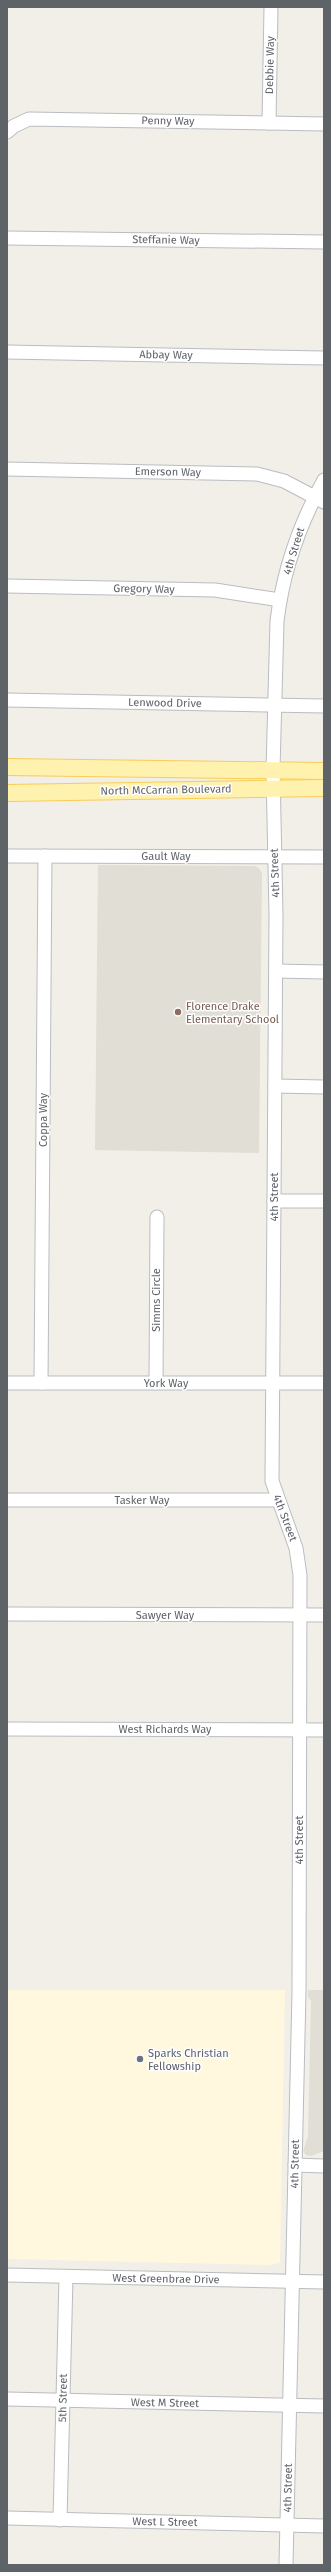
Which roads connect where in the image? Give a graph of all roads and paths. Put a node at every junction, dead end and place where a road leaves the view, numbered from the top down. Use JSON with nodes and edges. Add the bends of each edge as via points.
{"nodes":[{"id":1,"x":271,"y":7,"type":"edge"},
{"id":2,"x":269,"y":123,"type":"junction"},
{"id":3,"x":324,"y":124,"type":"edge"},
{"id":4,"x":10,"y":129,"type":"edge"},
{"id":5,"x":7,"y":238,"type":"edge"},
{"id":6,"x":324,"y":242,"type":"edge"},
{"id":7,"x":7,"y":352,"type":"edge"},
{"id":8,"x":324,"y":358,"type":"edge"},
{"id":9,"x":7,"y":469,"type":"edge"},
{"id":10,"x":324,"y":480,"type":"edge"},
{"id":11,"x":319,"y":499,"type":"edge"},
{"id":12,"x":7,"y":586,"type":"edge"},
{"id":13,"x":280,"y":600,"type":"junction"},
{"id":14,"x":7,"y":700,"type":"edge"},
{"id":15,"x":275,"y":705,"type":"junction"},
{"id":16,"x":324,"y":706,"type":"edge"},
{"id":17,"x":7,"y":767,"type":"edge"},
{"id":18,"x":273,"y":770,"type":"junction"},
{"id":19,"x":324,"y":771,"type":"edge"},
{"id":20,"x":273,"y":788,"type":"junction"},
{"id":21,"x":324,"y":788,"type":"edge"},
{"id":22,"x":7,"y":793,"type":"edge"},
{"id":23,"x":7,"y":856,"type":"edge"},
{"id":24,"x":45,"y":856,"type":"junction"},
{"id":25,"x":274,"y":857,"type":"junction"},
{"id":26,"x":324,"y":857,"type":"edge"},
{"id":27,"x":276,"y":971,"type":"junction"},
{"id":28,"x":324,"y":972,"type":"edge"},
{"id":29,"x":275,"y":1086,"type":"junction"},
{"id":30,"x":324,"y":1086,"type":"edge"},
{"id":31,"x":274,"y":1201,"type":"junction"},
{"id":32,"x":324,"y":1201,"type":"edge"},
{"id":33,"x":157,"y":1217,"type":"dead end"},
{"id":34,"x":7,"y":1383,"type":"edge"},
{"id":35,"x":41,"y":1383,"type":"junction"},
{"id":36,"x":156,"y":1383,"type":"junction"},
{"id":37,"x":272,"y":1383,"type":"junction"},
{"id":38,"x":324,"y":1383,"type":"edge"},
{"id":39,"x":7,"y":1500,"type":"edge"},
{"id":40,"x":277,"y":1500,"type":"junction"},
{"id":41,"x":7,"y":1614,"type":"edge"},
{"id":42,"x":300,"y":1615,"type":"junction"},
{"id":43,"x":324,"y":1615,"type":"edge"},
{"id":44,"x":7,"y":1729,"type":"edge"},
{"id":45,"x":300,"y":1730,"type":"junction"},
{"id":46,"x":324,"y":1730,"type":"edge"},
{"id":47,"x":295,"y":2165,"type":"junction"},
{"id":48,"x":324,"y":2166,"type":"edge"},
{"id":49,"x":7,"y":2275,"type":"edge"},
{"id":50,"x":66,"y":2277,"type":"junction"},
{"id":51,"x":293,"y":2282,"type":"junction"},
{"id":52,"x":324,"y":2282,"type":"edge"},
{"id":53,"x":7,"y":2399,"type":"edge"},
{"id":54,"x":63,"y":2400,"type":"junction"},
{"id":55,"x":290,"y":2406,"type":"junction"},
{"id":56,"x":324,"y":2406,"type":"edge"},
{"id":57,"x":7,"y":2518,"type":"edge"},
{"id":58,"x":60,"y":2520,"type":"junction"},
{"id":59,"x":287,"y":2525,"type":"junction"},
{"id":60,"x":324,"y":2526,"type":"edge"},
{"id":61,"x":286,"y":2565,"type":"edge"}],
"edges":[{"from":1,"to":2,"type":"street","name":"Debbie Way"},
{"from":2,"to":3,"type":"street","name":"Penny Way"},
{"from":2,"to":4,"type":"street","name":"Penny Way","via":[[29,119]]},
{"from":5,"to":6,"type":"street","name":"Steffanie Way"},
{"from":7,"to":8,"type":"street","name":"Abbay Way"},
{"from":9,"to":11,"type":"street","name":"Emerson Way","via":[[257,474],[284,481]]},
{"from":10,"to":11,"type":"street","name":"4th Street"},
{"from":11,"to":13,"type":"street","name":"4th Street","via":[[294,549]]},
{"from":12,"to":13,"type":"street","name":"Gregory Way","via":[[215,590]]},
{"from":13,"to":15,"type":"street","name":"4th Street"},
{"from":14,"to":15,"type":"street","name":"Lenwood Drive"},
{"from":15,"to":16,"type":"street","name":"Lenwood Drive"},
{"from":15,"to":18,"type":"street","name":"4th Street"},
{"from":17,"to":18,"type":"main road","name":"North McCarran Boulevard"},
{"from":18,"to":19,"type":"main road","name":"North McCarran Boulevard"},
{"from":18,"to":20,"type":"street","name":"4th Street"},
{"from":20,"to":21,"type":"main road","name":"North McCarran Boulevard"},
{"from":20,"to":22,"type":"main road","name":"North McCarran Boulevard"},
{"from":20,"to":25,"type":"street","name":"4th Street"},
{"from":23,"to":24,"type":"street","name":"Gault Way"},
{"from":24,"to":25,"type":"street","name":"Gault Way"},
{"from":24,"to":35,"type":"street","name":"Coppa Way"},
{"from":25,"to":26,"type":"street","name":"Gault Way"},
{"from":25,"to":27,"type":"street","name":"4th Street"},
{"from":27,"to":28,"type":"street"},
{"from":27,"to":29,"type":"street","name":"4th Street"},
{"from":29,"to":30,"type":"street"},
{"from":29,"to":31,"type":"street","name":"4th Street"},
{"from":31,"to":32,"type":"street"},
{"from":31,"to":37,"type":"street","name":"4th Street"},
{"from":33,"to":36,"type":"street","name":"Simms Circle"},
{"from":34,"to":35,"type":"street","name":"York Way"},
{"from":35,"to":36,"type":"street","name":"York Way"},
{"from":36,"to":37,"type":"street","name":"York Way"},
{"from":37,"to":38,"type":"street","name":"York Way"},
{"from":37,"to":40,"type":"street","name":"4th Street","via":[[272,1481]]},
{"from":39,"to":40,"type":"street","name":"Tasker Way"},
{"from":40,"to":42,"type":"street","name":"4th Street","via":[[296,1548],[299,1564]]},
{"from":41,"to":42,"type":"street","name":"Sawyer Way"},
{"from":42,"to":43,"type":"street","name":"Sawyer Way"},
{"from":42,"to":45,"type":"street","name":"4th Street"},
{"from":44,"to":45,"type":"street","name":"West Richards Way"},
{"from":45,"to":46,"type":"street","name":"West Richards Way"},
{"from":45,"to":47,"type":"street","name":"4th Street","via":[[299,1992]]},
{"from":47,"to":48,"type":"street"},
{"from":47,"to":51,"type":"street","name":"4th Street"},
{"from":49,"to":50,"type":"street","name":"West Greenbrae Drive"},
{"from":50,"to":51,"type":"street","name":"West Greenbrae Drive"},
{"from":50,"to":54,"type":"street","name":"5th Street"},
{"from":51,"to":52,"type":"street","name":"West Greenbrae Drive"},
{"from":51,"to":55,"type":"street","name":"4th Street"},
{"from":53,"to":54,"type":"street","name":"West M Street"},
{"from":54,"to":55,"type":"street","name":"West M Street"},
{"from":54,"to":58,"type":"street","name":"5th Street"},
{"from":55,"to":56,"type":"street","name":"West M Street"},
{"from":55,"to":59,"type":"street","name":"4th Street"},
{"from":57,"to":58,"type":"street","name":"West L Street"},
{"from":58,"to":59,"type":"street","name":"West L Street"},
{"from":59,"to":60,"type":"street","name":"West L Street"},
{"from":59,"to":61,"type":"street","name":"4th Street"}]}
